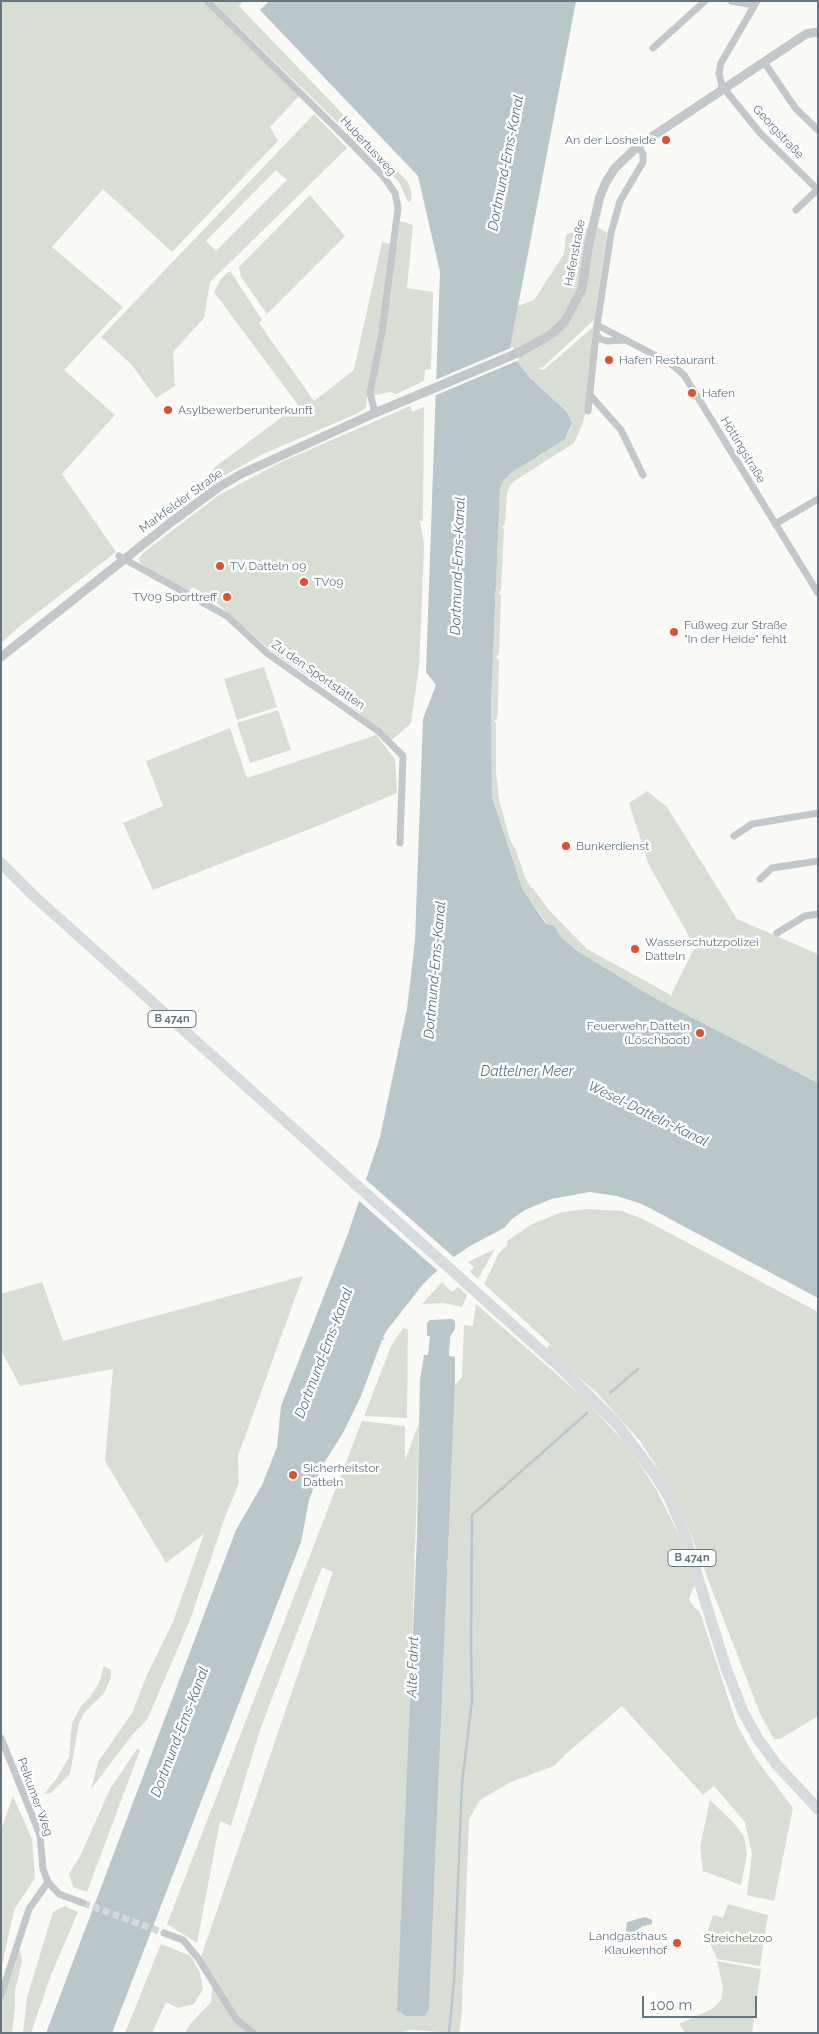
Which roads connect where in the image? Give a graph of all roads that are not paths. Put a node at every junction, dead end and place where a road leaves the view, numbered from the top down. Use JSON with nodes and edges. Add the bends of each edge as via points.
{"nodes":[{"id":1,"x":207,"y":1,"type":"edge"},
{"id":2,"x":705,"y":1,"type":"edge"},
{"id":3,"x":730,"y":1,"type":"edge"},
{"id":4,"x":756,"y":3,"type":"edge"},
{"id":5,"x":818,"y":32,"type":"edge"},
{"id":6,"x":653,"y":48,"type":"dead end"},
{"id":7,"x":764,"y":62,"type":"junction"},
{"id":8,"x":724,"y":89,"type":"junction"},
{"id":9,"x":818,"y":130,"type":"edge"},
{"id":10,"x":638,"y":146,"type":"junction"},
{"id":11,"x":818,"y":189,"type":"edge"},
{"id":12,"x":796,"y":210,"type":"dead end"},
{"id":13,"x":597,"y":325,"type":"junction"},
{"id":14,"x":596,"y":334,"type":"junction"},
{"id":15,"x":628,"y":340,"type":"junction"},
{"id":16,"x":427,"y":391,"type":"joint"},
{"id":17,"x":590,"y":395,"type":"junction"},
{"id":18,"x":588,"y":411,"type":"dead end"},
{"id":19,"x":375,"y":413,"type":"junction"},
{"id":20,"x":643,"y":475,"type":"dead end"},
{"id":21,"x":818,"y":499,"type":"edge"},
{"id":22,"x":775,"y":524,"type":"junction"},
{"id":23,"x":121,"y":558,"type":"junction"},
{"id":24,"x":818,"y":592,"type":"edge"},
{"id":25,"x":1,"y":658,"type":"edge"},
{"id":26,"x":818,"y":813,"type":"edge"},
{"id":27,"x":734,"y":836,"type":"dead end"},
{"id":28,"x":400,"y":843,"type":"dead end"},
{"id":29,"x":818,"y":861,"type":"edge"},
{"id":30,"x":1,"y":863,"type":"edge"},
{"id":31,"x":760,"y":879,"type":"dead end"},
{"id":32,"x":818,"y":914,"type":"edge"},
{"id":33,"x":777,"y":933,"type":"dead end"},
{"id":34,"x":1,"y":1738,"type":"edge"},
{"id":35,"x":818,"y":1809,"type":"edge"},
{"id":36,"x":48,"y":1882,"type":"junction"},
{"id":37,"x":83,"y":1903,"type":"tunnel mouth"},
{"id":38,"x":164,"y":1933,"type":"tunnel mouth"},
{"id":39,"x":1,"y":1995,"type":"edge"},
{"id":40,"x":253,"y":2033,"type":"edge"}],
"edges":[{"from":1,"to":19,"type":"street","name":"Hubertusweg","via":[[353,145],[395,193],[398,208],[382,332],[370,393]]},
{"from":2,"to":6,"type":"street"},
{"from":3,"to":4,"type":"street"},
{"from":4,"to":8,"type":"street","via":[[721,63]]},
{"from":5,"to":7,"type":"street","name":"Hafenstraße","via":[[806,34]]},
{"from":7,"to":8,"type":"street","name":"Hafenstraße"},
{"from":7,"to":9,"type":"street","via":[[796,109]]},
{"from":8,"to":10,"type":"street","name":"Hafenstraße"},
{"from":8,"to":11,"type":"street","name":"Georgstraße","via":[[760,133]]},
{"from":10,"to":13,"type":"street","via":[[643,162],[616,210]]},
{"from":10,"to":16,"type":"street","name":"Hafenstraße","via":[[616,168],[603,189],[589,243],[586,272],[575,305],[565,321],[553,333],[520,352]]},
{"from":11,"to":12,"type":"street"},
{"from":13,"to":14,"type":"street"},
{"from":13,"to":15,"type":"street","name":"Höttingstraße"},
{"from":14,"to":15,"type":"street","name":"Höttingstraße","via":[[607,341]]},
{"from":14,"to":17,"type":"street"},
{"from":15,"to":22,"type":"street","name":"Höttingstraße","via":[[670,363],[684,375]]},
{"from":16,"to":19,"type":"street","name":"Markfelder Straße"},
{"from":17,"to":18,"type":"street"},
{"from":17,"to":20,"type":"street","via":[[621,430]]},
{"from":19,"to":23,"type":"street","name":"Markfelder Straße","via":[[234,478]]},
{"from":21,"to":22,"type":"street"},
{"from":22,"to":24,"type":"street","name":"Höttingstraße"},
{"from":23,"to":25,"type":"street","name":"Markfelder Straße"},
{"from":23,"to":28,"type":"street","name":"Zu den Sportstätten","via":[[227,616],[274,659],[378,731],[403,756]]},
{"from":26,"to":27,"type":"street","via":[[752,824]]},
{"from":29,"to":31,"type":"street","via":[[772,868]]},
{"from":30,"to":35,"type":"main road","number":"B 474n","via":[[563,1370],[617,1424],[656,1476],[683,1530],[743,1712],[776,1765]]},
{"from":32,"to":33,"type":"street","via":[[805,916]]},
{"from":34,"to":36,"type":"street","name":"Pelkumer Weg","via":[[40,1836],[43,1869]]},
{"from":36,"to":37,"type":"street","via":[[59,1894]]},
{"from":36,"to":39,"type":"street","via":[[28,1910]]},
{"from":38,"to":40,"type":"street","via":[[183,1940],[236,2019]]}]}
